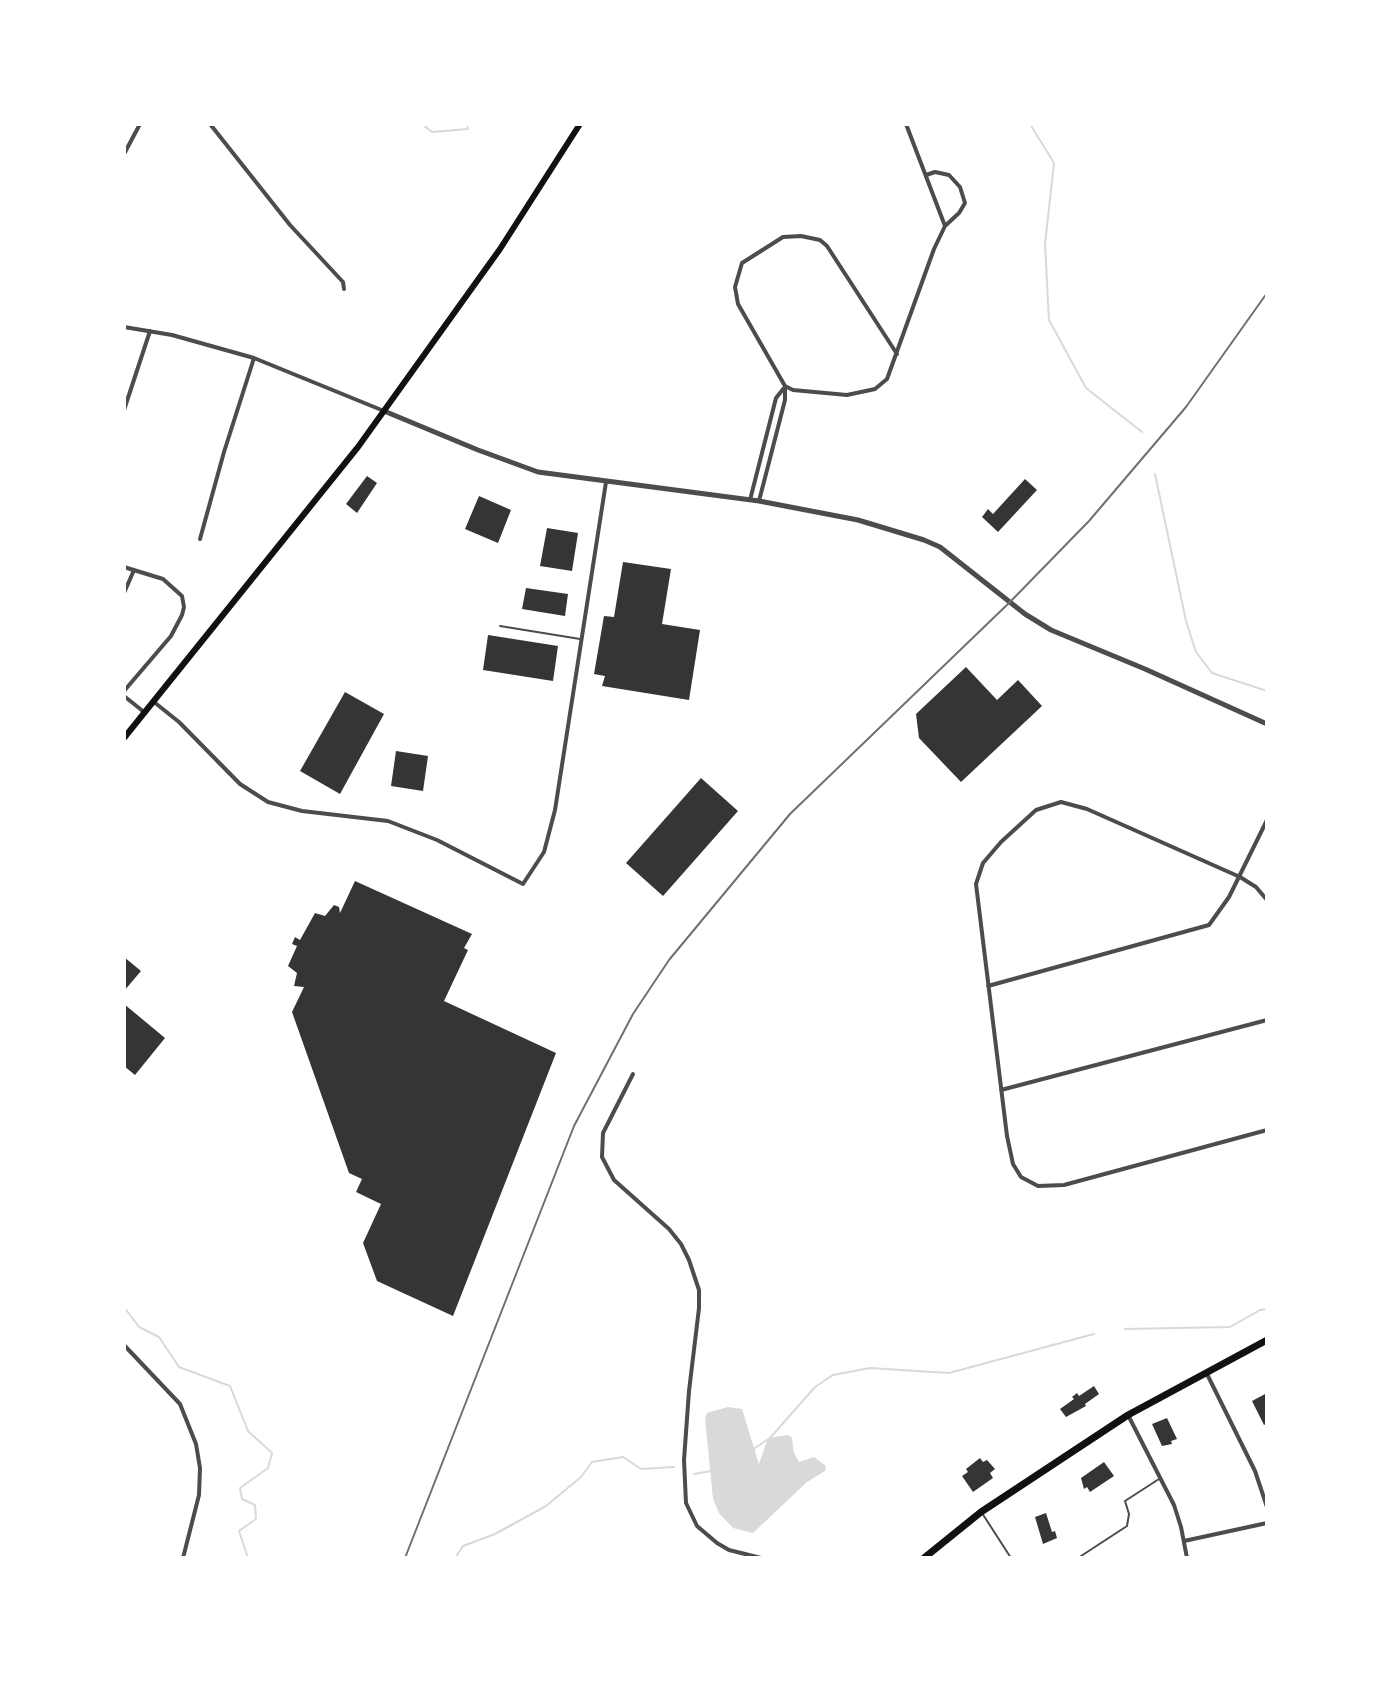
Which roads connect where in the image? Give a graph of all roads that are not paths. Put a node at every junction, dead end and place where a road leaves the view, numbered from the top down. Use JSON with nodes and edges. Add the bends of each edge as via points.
{"nodes":[{"id":1,"x":140,"y":124,"type":"edge"},
{"id":2,"x":210,"y":124,"type":"edge"},
{"id":3,"x":580,"y":124,"type":"edge"},
{"id":4,"x":906,"y":124,"type":"edge"},
{"id":5,"x":124,"y":154,"type":"edge"},
{"id":6,"x":926,"y":175,"type":"junction"},
{"id":7,"x":945,"y":226,"type":"junction"},
{"id":8,"x":344,"y":289,"type":"dead end"},
{"id":9,"x":124,"y":327,"type":"edge"},
{"id":10,"x":150,"y":331,"type":"junction"},
{"id":11,"x":897,"y":354,"type":"junction"},
{"id":12,"x":254,"y":358,"type":"junction"},
{"id":13,"x":785,"y":386,"type":"junction"},
{"id":14,"x":124,"y":410,"type":"edge"},
{"id":15,"x":384,"y":411,"type":"junction"},
{"id":16,"x":606,"y":482,"type":"junction"},
{"id":17,"x":750,"y":500,"type":"junction"},
{"id":18,"x":759,"y":501,"type":"junction"},
{"id":19,"x":200,"y":539,"type":"dead end"},
{"id":20,"x":124,"y":567,"type":"edge"},
{"id":21,"x":134,"y":570,"type":"junction"},
{"id":22,"x":124,"y":593,"type":"edge"},
{"id":23,"x":500,"y":626,"type":"dead end"},
{"id":24,"x":581,"y":639,"type":"junction"},
{"id":25,"x":124,"y":693,"type":"edge"},
{"id":26,"x":154,"y":702,"type":"junction"},
{"id":27,"x":145,"y":713,"type":"junction"},
{"id":28,"x":1267,"y":724,"type":"edge"},
{"id":29,"x":124,"y":738,"type":"edge"},
{"id":30,"x":1267,"y":820,"type":"edge"},
{"id":31,"x":1240,"y":877,"type":"junction"},
{"id":32,"x":1267,"y":900,"type":"edge"},
{"id":33,"x":988,"y":986,"type":"junction"},
{"id":34,"x":1267,"y":1020,"type":"edge"},
{"id":35,"x":633,"y":1074,"type":"dead end"},
{"id":36,"x":1001,"y":1090,"type":"junction"},
{"id":37,"x":1267,"y":1130,"type":"edge"},
{"id":38,"x":1267,"y":1340,"type":"edge"},
{"id":39,"x":124,"y":1345,"type":"edge"},
{"id":40,"x":1206,"y":1372,"type":"junction"},
{"id":41,"x":1128,"y":1415,"type":"junction"},
{"id":42,"x":1160,"y":1478,"type":"junction"},
{"id":43,"x":1267,"y":1507,"type":"edge"},
{"id":44,"x":981,"y":1512,"type":"junction"},
{"id":45,"x":1267,"y":1523,"type":"edge"},
{"id":46,"x":1184,"y":1541,"type":"junction"},
{"id":47,"x":183,"y":1558,"type":"edge"},
{"id":48,"x":761,"y":1558,"type":"edge"},
{"id":49,"x":924,"y":1558,"type":"edge"},
{"id":50,"x":1011,"y":1558,"type":"edge"},
{"id":51,"x":1078,"y":1558,"type":"edge"},
{"id":52,"x":1187,"y":1558,"type":"edge"}],
"edges":[{"from":1,"to":5,"type":"street"},
{"from":2,"to":8,"type":"street"},
{"from":3,"to":15,"type":"main road","via":[[500,249]]},
{"from":4,"to":6,"type":"street"},
{"from":6,"to":7,"type":"street"},
{"from":6,"to":7,"type":"street","via":[[949,175],[965,198],[961,211]]},
{"from":7,"to":11,"type":"street"},
{"from":9,"to":10,"type":"street"},
{"from":10,"to":12,"type":"street"},
{"from":10,"to":14,"type":"street"},
{"from":11,"to":13,"type":"street","via":[[887,379],[872,391],[839,395]]},
{"from":11,"to":13,"type":"street","via":[[824,243],[810,236],[783,237],[742,263],[735,291]]},
{"from":12,"to":15,"type":"street"},
{"from":12,"to":19,"type":"street"},
{"from":13,"to":17,"type":"street","via":[[776,398]]},
{"from":13,"to":18,"type":"street"},
{"from":15,"to":16,"type":"street","via":[[538,472]]},
{"from":15,"to":26,"type":"main road"},
{"from":16,"to":17,"type":"street"},
{"from":16,"to":24,"type":"street"},
{"from":17,"to":18,"type":"street"},
{"from":18,"to":28,"type":"street","via":[[858,520],[932,543],[1051,630]]},
{"from":20,"to":21,"type":"street"},
{"from":21,"to":22,"type":"street"},
{"from":21,"to":25,"type":"street","via":[[176,588],[184,607],[171,636]]},
{"from":23,"to":24,"type":"lane"},
{"from":24,"to":26,"type":"street","via":[[555,810],[544,852],[523,884],[388,821],[268,802],[240,784]]},
{"from":25,"to":27,"type":"street"},
{"from":26,"to":27,"type":"main road"},
{"from":27,"to":29,"type":"main road"},
{"from":30,"to":31,"type":"street"},
{"from":31,"to":32,"type":"street"},
{"from":31,"to":33,"type":"street","via":[[1204,927]]},
{"from":31,"to":33,"type":"street","via":[[1087,809],[1061,802],[1041,806],[992,850],[977,876]]},
{"from":33,"to":36,"type":"street"},
{"from":34,"to":36,"type":"street"},
{"from":35,"to":48,"type":"street","via":[[603,1133],[602,1157],[614,1180],[681,1244],[697,1282],[684,1460],[686,1503],[697,1526],[717,1543]]},
{"from":36,"to":37,"type":"street","via":[[1013,1164],[1021,1177],[1038,1186],[1064,1185]]},
{"from":38,"to":40,"type":"main road"},
{"from":39,"to":47,"type":"street","via":[[180,1404],[196,1444],[199,1495]]},
{"from":40,"to":41,"type":"main road"},
{"from":40,"to":43,"type":"street"},
{"from":41,"to":42,"type":"street"},
{"from":41,"to":44,"type":"main road"},
{"from":42,"to":46,"type":"street"},
{"from":42,"to":51,"type":"lane","via":[[1125,1501],[1127,1526]]},
{"from":44,"to":49,"type":"main road"},
{"from":44,"to":50,"type":"lane"},
{"from":45,"to":46,"type":"street"},
{"from":46,"to":52,"type":"street"}]}
